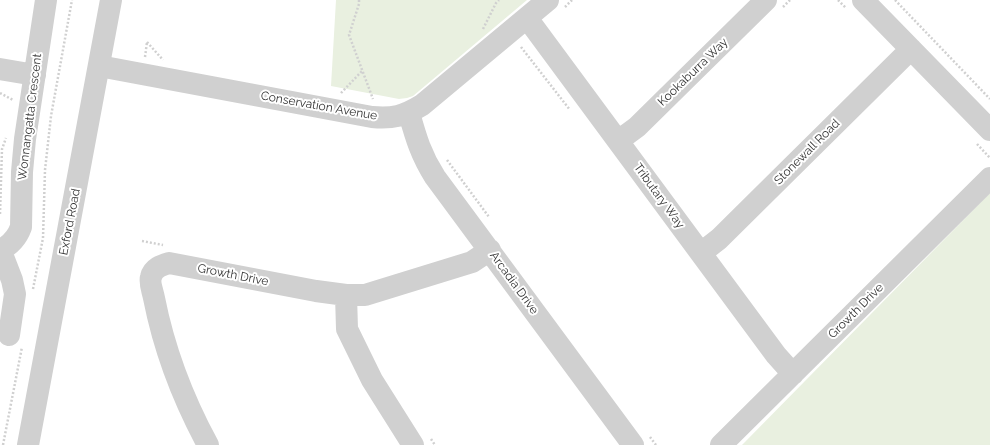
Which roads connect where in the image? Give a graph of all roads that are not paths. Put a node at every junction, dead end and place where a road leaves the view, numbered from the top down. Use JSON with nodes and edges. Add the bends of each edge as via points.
{"nodes":[{"id":1,"x":46,"y":0,"type":"edge"},
{"id":2,"x":111,"y":0,"type":"edge"},
{"id":3,"x":548,"y":0,"type":"edge"},
{"id":4,"x":766,"y":0,"type":"edge"},
{"id":5,"x":863,"y":0,"type":"edge"},
{"id":6,"x":527,"y":18,"type":"junction"},
{"id":7,"x":911,"y":49,"type":"junction"},
{"id":8,"x":99,"y":66,"type":"junction"},
{"id":9,"x":0,"y":69,"type":"edge"},
{"id":10,"x":35,"y":75,"type":"junction"},
{"id":11,"x":409,"y":113,"type":"junction"},
{"id":12,"x":990,"y":130,"type":"edge"},
{"id":13,"x":618,"y":141,"type":"junction"},
{"id":14,"x":990,"y":178,"type":"edge"},
{"id":15,"x":0,"y":249,"type":"edge"},
{"id":16,"x":490,"y":250,"type":"junction"},
{"id":17,"x":701,"y":253,"type":"junction"},
{"id":18,"x":346,"y":295,"type":"junction"},
{"id":19,"x":8,"y":335,"type":"dead end"},
{"id":20,"x":792,"y":374,"type":"junction"},
{"id":21,"x":640,"y":439,"type":"edge"},
{"id":22,"x":28,"y":445,"type":"edge"},
{"id":23,"x":208,"y":445,"type":"edge"},
{"id":24,"x":413,"y":445,"type":"edge"},
{"id":25,"x":721,"y":445,"type":"edge"}],
"edges":[{"from":1,"to":10,"type":"street","name":"Wonnangatta Crescent"},
{"from":2,"to":8,"type":"street","name":"Exford Road"},
{"from":3,"to":6,"type":"street","name":"Conservation Avenue"},
{"from":4,"to":13,"type":"street","name":"Kookaburra Way","via":[[637,127]]},
{"from":5,"to":7,"type":"street"},
{"from":6,"to":11,"type":"street","name":"Conservation Avenue"},
{"from":6,"to":13,"type":"street","name":"Tributary Way"},
{"from":7,"to":12,"type":"street"},
{"from":7,"to":17,"type":"street","name":"Stonewall Road","via":[[719,239]]},
{"from":8,"to":11,"type":"street","name":"Conservation Avenue","via":[[372,117],[395,117]]},
{"from":8,"to":22,"type":"street","name":"Exford Road"},
{"from":9,"to":10,"type":"street"},
{"from":10,"to":15,"type":"street","name":"Wonnangatta Crescent","via":[[25,139],[21,227],[14,241],[8,247]]},
{"from":11,"to":16,"type":"street","name":"Arcadia Drive","via":[[425,161]]},
{"from":13,"to":17,"type":"street","name":"Tributary Way"},
{"from":14,"to":20,"type":"street","name":"Growth Drive"},
{"from":15,"to":19,"type":"street","name":"Wonnangatta Crescent","via":[[15,294]]},
{"from":16,"to":18,"type":"street","name":"Growth Drive","via":[[472,262],[374,293]]},
{"from":16,"to":21,"type":"street","name":"Arcadia Drive"},
{"from":17,"to":20,"type":"street","name":"Tributary Way"},
{"from":18,"to":23,"type":"street","name":"Growth Drive","via":[[169,263],[155,270],[151,282],[166,345],[185,399]]},
{"from":18,"to":24,"type":"street","via":[[347,329],[372,380]]},
{"from":20,"to":25,"type":"street","name":"Growth Drive"}]}
